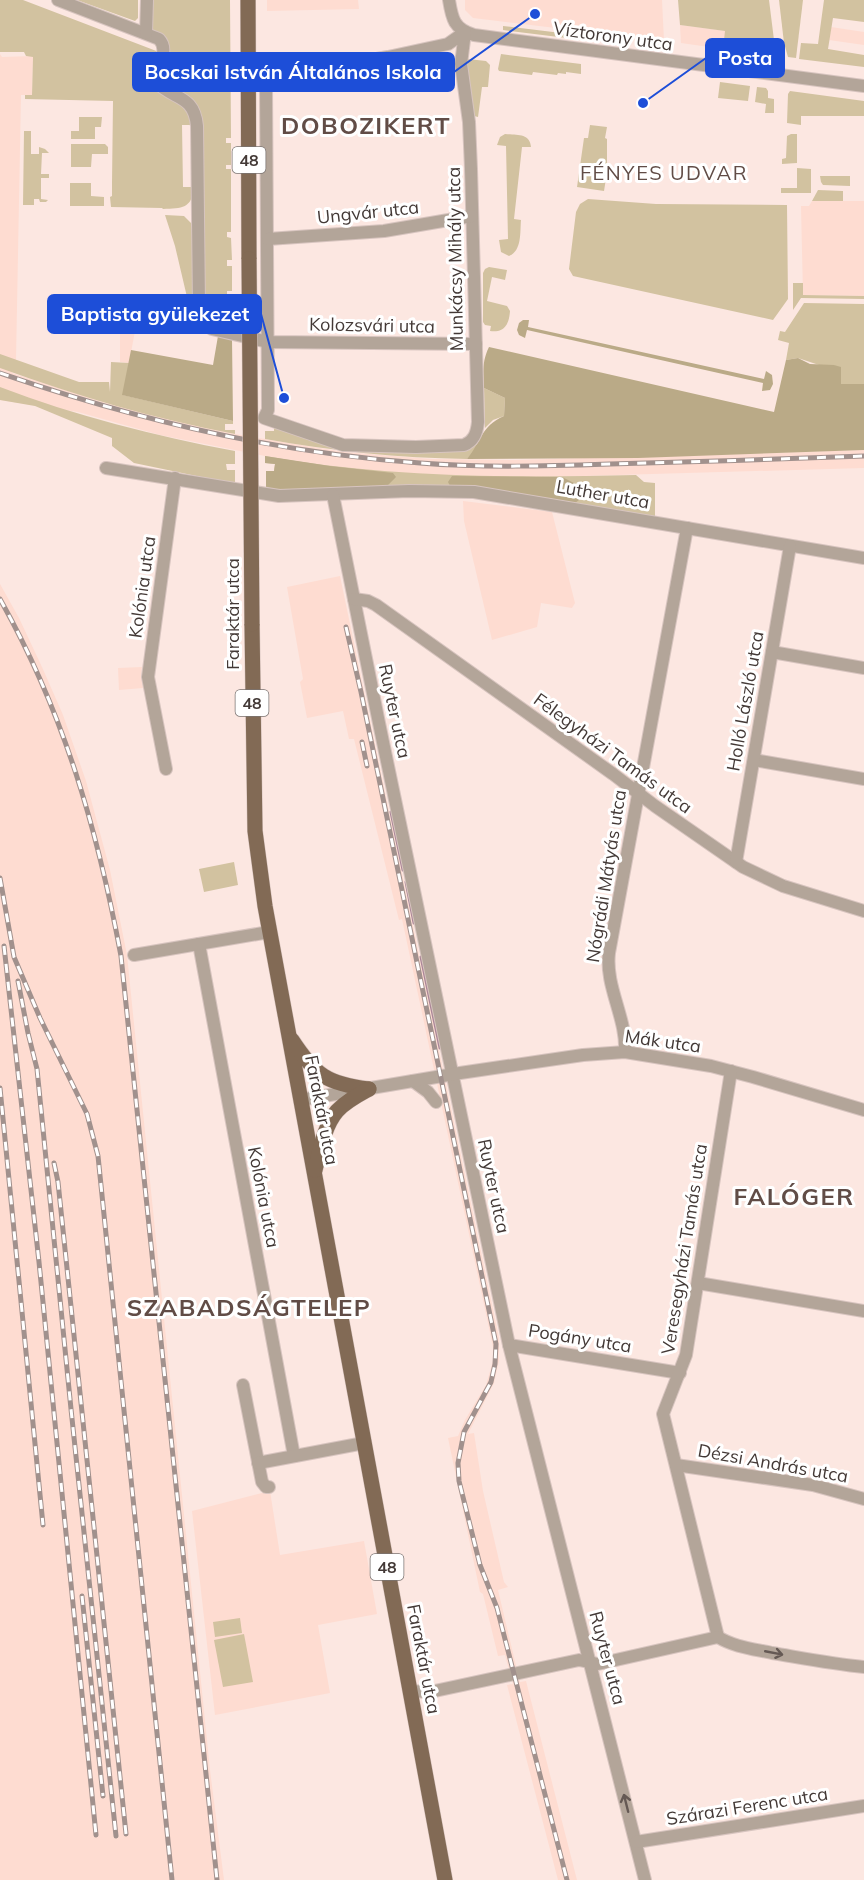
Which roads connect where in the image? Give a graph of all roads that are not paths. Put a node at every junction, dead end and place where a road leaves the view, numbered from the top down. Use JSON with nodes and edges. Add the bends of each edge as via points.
{"nodes":[{"id":1,"x":58,"y":0,"type":"edge"},
{"id":2,"x":147,"y":0,"type":"edge"},
{"id":3,"x":248,"y":0,"type":"edge"},
{"id":4,"x":449,"y":0,"type":"edge"},
{"id":5,"x":465,"y":32,"type":"junction"},
{"id":6,"x":146,"y":33,"type":"junction"},
{"id":7,"x":864,"y":86,"type":"edge"},
{"id":8,"x":472,"y":216,"type":"junction"},
{"id":9,"x":268,"y":239,"type":"junction"},
{"id":10,"x":268,"y":342,"type":"junction"},
{"id":11,"x":476,"y":344,"type":"junction"},
{"id":12,"x":106,"y":468,"type":"dead end"},
{"id":13,"x":175,"y":478,"type":"junction"},
{"id":14,"x":333,"y":495,"type":"junction"},
{"id":15,"x":687,"y":528,"type":"junction"},
{"id":16,"x":790,"y":546,"type":"junction"},
{"id":17,"x":864,"y":558,"type":"edge"},
{"id":18,"x":354,"y":599,"type":"junction"},
{"id":19,"x":772,"y":652,"type":"junction"},
{"id":20,"x":864,"y":668,"type":"edge"},
{"id":21,"x":754,"y":760,"type":"junction"},
{"id":22,"x":166,"y":769,"type":"dead end"},
{"id":23,"x":864,"y":779,"type":"edge"},
{"id":24,"x":638,"y":793,"type":"junction"},
{"id":25,"x":736,"y":862,"type":"junction"},
{"id":26,"x":864,"y":911,"type":"edge"},
{"id":27,"x":269,"y":932,"type":"junction"},
{"id":28,"x":199,"y":944,"type":"junction"},
{"id":29,"x":134,"y":955,"type":"dead end"},
{"id":30,"x":288,"y":1035,"type":"junction"},
{"id":31,"x":625,"y":1052,"type":"junction"},
{"id":32,"x":731,"y":1071,"type":"junction"},
{"id":33,"x":452,"y":1074,"type":"junction"},
{"id":34,"x":413,"y":1081,"type":"junction"},
{"id":35,"x":369,"y":1089,"type":"junction"},
{"id":36,"x":300,"y":1100,"type":"junction"},
{"id":37,"x":436,"y":1102,"type":"dead end"},
{"id":38,"x":864,"y":1110,"type":"edge"},
{"id":39,"x":314,"y":1173,"type":"junction"},
{"id":40,"x":698,"y":1283,"type":"junction"},
{"id":41,"x":864,"y":1311,"type":"edge"},
{"id":42,"x":509,"y":1345,"type":"junction"},
{"id":43,"x":680,"y":1373,"type":"junction"},
{"id":44,"x":243,"y":1386,"type":"dead end"},
{"id":45,"x":364,"y":1443,"type":"junction"},
{"id":46,"x":294,"y":1456,"type":"junction"},
{"id":47,"x":258,"y":1463,"type":"junction"},
{"id":48,"x":676,"y":1465,"type":"junction"},
{"id":49,"x":269,"y":1487,"type":"dead end"},
{"id":50,"x":864,"y":1499,"type":"edge"},
{"id":51,"x":718,"y":1637,"type":"junction"},
{"id":52,"x":591,"y":1663,"type":"junction"},
{"id":53,"x":864,"y":1667,"type":"edge"},
{"id":54,"x":410,"y":1691,"type":"junction"},
{"id":55,"x":864,"y":1806,"type":"edge"},
{"id":56,"x":636,"y":1842,"type":"junction"},
{"id":57,"x":445,"y":1880,"type":"edge"},
{"id":58,"x":645,"y":1880,"type":"edge"}],
"edges":[{"from":1,"to":6,"type":"street"},
{"from":2,"to":6,"type":"street"},
{"from":3,"to":27,"type":"main road","name":"Faraktár utca","number":"48","bridge":true,"via":[[253,764],[255,831]]},
{"from":4,"to":5,"type":"street","via":[[455,24]]},
{"from":5,"to":7,"type":"street","name":"Víztorony utca"},
{"from":5,"to":8,"type":"street","name":"Munkácsy Mihály utca","via":[[461,64],[470,134]]},
{"from":5,"to":9,"type":"street","via":[[448,44],[396,56],[277,69],[270,73],[266,85]]},
{"from":6,"to":10,"type":"street","via":[[159,39],[164,48],[156,82],[188,103],[197,121],[200,317],[215,331]]},
{"from":8,"to":9,"type":"street","name":"Ungvár utca","via":[[384,231]]},
{"from":8,"to":11,"type":"street","name":"Munkácsy Mihály utca"},
{"from":9,"to":10,"type":"street"},
{"from":10,"to":11,"type":"street","name":"Kolozsvári utca"},
{"from":10,"to":11,"type":"street","name":"Munkácsy Mihály utca","via":[[268,410],[264,418],[343,445],[416,447],[464,445],[473,439],[478,427]]},
{"from":12,"to":13,"type":"street"},
{"from":13,"to":14,"type":"street","name":"Luther utca","via":[[279,496]]},
{"from":13,"to":22,"type":"street","name":"Kolónia utca","via":[[148,677]]},
{"from":14,"to":15,"type":"street","name":"Luther utca","via":[[468,491]]},
{"from":14,"to":18,"type":"street","name":"Ruyter utca"},
{"from":15,"to":16,"type":"street","name":"Luther utca"},
{"from":15,"to":24,"type":"street","name":"Nógrádi Mátyás utca"},
{"from":16,"to":17,"type":"street","name":"Luther utca"},
{"from":16,"to":19,"type":"street","name":"Holló László utca"},
{"from":18,"to":24,"type":"street","name":"Félegyházi Tamás utca","via":[[376,605]]},
{"from":18,"to":33,"type":"street","name":"Ruyter utca"},
{"from":19,"to":20,"type":"street"},
{"from":19,"to":21,"type":"street","name":"Holló László utca"},
{"from":21,"to":23,"type":"street"},
{"from":21,"to":25,"type":"street","name":"Holló László utca"},
{"from":24,"to":25,"type":"street","name":"Félegyházi Tamás utca"},
{"from":24,"to":31,"type":"street","name":"Nógrádi Mátyás utca","via":[[608,964]]},
{"from":25,"to":26,"type":"street","name":"Félegyházi Tamás utca","via":[[783,886]]},
{"from":27,"to":28,"type":"street"},
{"from":27,"to":30,"type":"main road","name":"Faraktár utca","number":"48"},
{"from":28,"to":29,"type":"street"},
{"from":28,"to":46,"type":"street","name":"Kolónia utca"},
{"from":30,"to":35,"type":"main road","via":[[323,1076],[345,1086]]},
{"from":30,"to":36,"type":"main road","name":"Faraktár utca","number":"48"},
{"from":31,"to":32,"type":"street","name":"Mák utca"},
{"from":31,"to":33,"type":"street","name":"Mák utca"},
{"from":32,"to":38,"type":"street","name":"Mák utca"},
{"from":32,"to":40,"type":"street","name":"Veresegyházi Tamás utca"},
{"from":33,"to":34,"type":"street","name":"Mák utca"},
{"from":33,"to":42,"type":"street","name":"Ruyter utca"},
{"from":34,"to":35,"type":"street","name":"Mák utca"},
{"from":34,"to":37,"type":"street"},
{"from":35,"to":36,"type":"street","name":"Mák utca"},
{"from":35,"to":39,"type":"main road","via":[[346,1102],[336,1113]]},
{"from":36,"to":39,"type":"main road","name":"Faraktár utca","number":"48"},
{"from":39,"to":45,"type":"main road","name":"Faraktár utca","number":"48"},
{"from":40,"to":41,"type":"street"},
{"from":40,"to":43,"type":"street","name":"Veresegyházi Tamás utca"},
{"from":42,"to":43,"type":"street","name":"Pogány utca"},
{"from":42,"to":52,"type":"street","name":"Ruyter utca"},
{"from":43,"to":48,"type":"street","name":"Veresegyházi Tamás utca","via":[[663,1414]]},
{"from":44,"to":47,"type":"street"},
{"from":45,"to":46,"type":"street"},
{"from":45,"to":54,"type":"main road","name":"Faraktár utca","number":"48"},
{"from":46,"to":47,"type":"street"},
{"from":47,"to":49,"type":"street","via":[[262,1482]]},
{"from":48,"to":50,"type":"street","name":"Dézsi András utca","via":[[813,1485]]},
{"from":48,"to":51,"type":"street","name":"Veresegyházi Tamás utca"},
{"from":51,"to":52,"type":"street"},
{"from":51,"to":53,"type":"street","one_way":true,"via":[[744,1647]]},
{"from":52,"to":54,"type":"street","via":[[579,1660],[430,1692]]},
{"from":56,"to":52,"type":"street","name":"Ruyter utca","one_way":true},
{"from":54,"to":57,"type":"main road","name":"Faraktár utca","number":"48"},
{"from":55,"to":56,"type":"street","name":"Szárazi Ferenc utca"},
{"from":56,"to":58,"type":"street","name":"Ruyter utca"}]}
